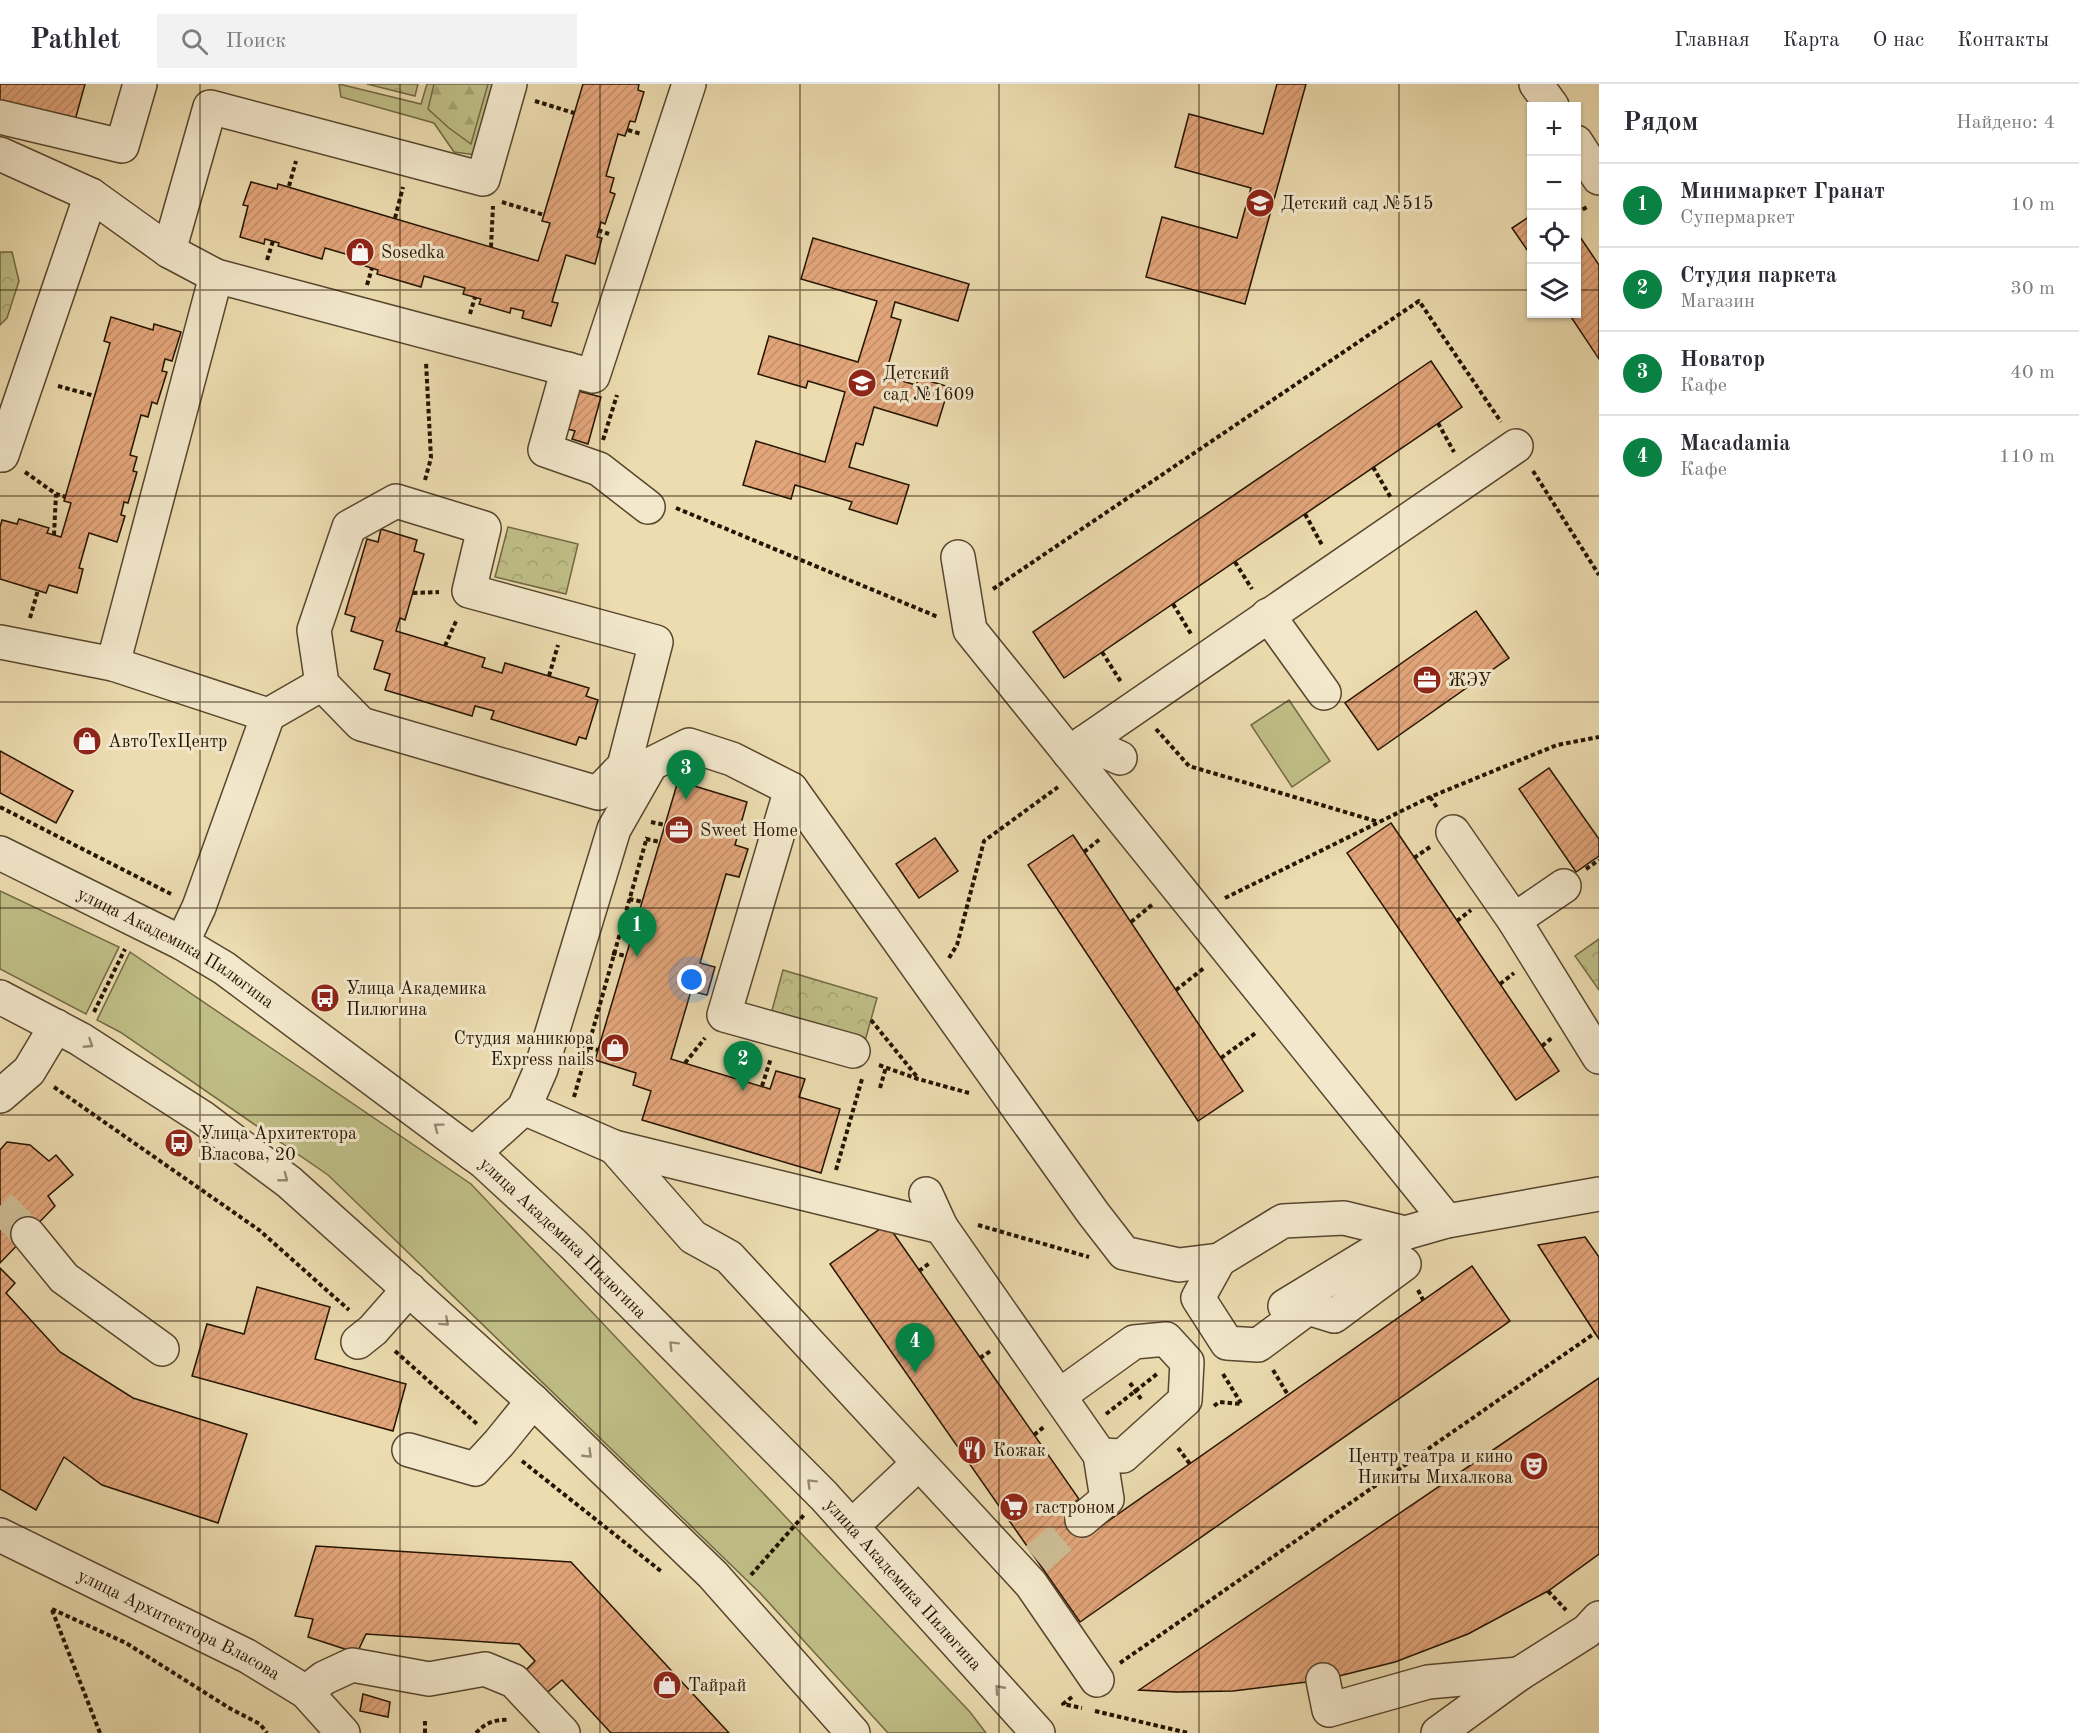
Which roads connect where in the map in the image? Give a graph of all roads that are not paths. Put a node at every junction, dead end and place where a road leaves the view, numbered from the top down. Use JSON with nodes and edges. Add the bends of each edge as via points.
{"nodes":[{"id":1,"x":140,"y":84,"type":"edge"},
{"id":2,"x":689,"y":84,"type":"edge"},
{"id":3,"x":1536,"y":84,"type":"edge"},
{"id":4,"x":508,"y":88,"type":"edge"},
{"id":5,"x":1549,"y":102,"type":"edge"},
{"id":6,"x":0,"y":117,"type":"edge"},
{"id":7,"x":1586,"y":144,"type":"edge"},
{"id":8,"x":0,"y":154,"type":"edge"},
{"id":9,"x":1599,"y":178,"type":"edge"},
{"id":10,"x":91,"y":195,"type":"junction"},
{"id":11,"x":169,"y":251,"type":"junction"},
{"id":12,"x":216,"y":276,"type":"junction"},
{"id":13,"x":580,"y":373,"type":"junction"},
{"id":14,"x":1516,"y":446,"type":"road end"},
{"id":15,"x":1,"y":455,"type":"edge"},
{"id":16,"x":661,"y":507,"type":"road end"},
{"id":17,"x":958,"y":557,"type":"dead end"},
{"id":18,"x":1268,"y":615,"type":"junction"},
{"id":19,"x":0,"y":642,"type":"edge"},
{"id":20,"x":113,"y":664,"type":"junction"},
{"id":21,"x":322,"y":684,"type":"junction"},
{"id":22,"x":1324,"y":693,"type":"dead end"},
{"id":23,"x":268,"y":716,"type":"junction"},
{"id":24,"x":1079,"y":754,"type":"junction"},
{"id":25,"x":1120,"y":758,"type":"dead end"},
{"id":26,"x":791,"y":789,"type":"junction"},
{"id":27,"x":1453,"y":832,"type":"dead end"},
{"id":28,"x":0,"y":853,"type":"edge"},
{"id":29,"x":1554,"y":885,"type":"dead end"},
{"id":30,"x":1514,"y":920,"type":"junction"},
{"id":31,"x":182,"y":943,"type":"junction"},
{"id":32,"x":0,"y":997,"type":"edge"},
{"id":33,"x":56,"y":1026,"type":"junction"},
{"id":34,"x":1599,"y":1057,"type":"edge"},
{"id":35,"x":864,"y":1063,"type":"road end"},
{"id":36,"x":0,"y":1096,"type":"edge"},
{"id":37,"x":524,"y":1108,"type":"junction"},
{"id":38,"x":614,"y":1147,"type":"junction"},
{"id":39,"x":473,"y":1154,"type":"junction"},
{"id":40,"x":926,"y":1194,"type":"dead end"},
{"id":41,"x":1599,"y":1194,"type":"edge"},
{"id":42,"x":1447,"y":1221,"type":"junction"},
{"id":43,"x":941,"y":1227,"type":"junction"},
{"id":44,"x":28,"y":1234,"type":"tunnel mouth"},
{"id":45,"x":1405,"y":1248,"type":"junction"},
{"id":46,"x":1219,"y":1260,"type":"junction"},
{"id":47,"x":409,"y":1289,"type":"junction"},
{"id":48,"x":1285,"y":1306,"type":"dead end"},
{"id":49,"x":365,"y":1336,"type":"road end"},
{"id":50,"x":162,"y":1349,"type":"dead end"},
{"id":51,"x":1059,"y":1396,"type":"junction"},
{"id":52,"x":533,"y":1401,"type":"junction"},
{"id":53,"x":1092,"y":1443,"type":"junction"},
{"id":54,"x":409,"y":1450,"type":"dead end"},
{"id":55,"x":919,"y":1463,"type":"junction"},
{"id":56,"x":1082,"y":1520,"type":"tunnel mouth"},
{"id":57,"x":852,"y":1526,"type":"junction"},
{"id":58,"x":0,"y":1535,"type":"edge"},
{"id":59,"x":1599,"y":1618,"type":"edge"},
{"id":60,"x":1519,"y":1674,"type":"junction"},
{"id":61,"x":1097,"y":1680,"type":"dead end"},
{"id":62,"x":1323,"y":1680,"type":"dead end"},
{"id":63,"x":306,"y":1692,"type":"junction"},
{"id":64,"x":343,"y":1733,"type":"edge"},
{"id":65,"x":563,"y":1733,"type":"edge"},
{"id":66,"x":853,"y":1733,"type":"edge"},
{"id":67,"x":1038,"y":1733,"type":"edge"},
{"id":68,"x":1438,"y":1733,"type":"edge"}],
"edges":[{"from":1,"to":6,"type":"street","via":[[122,146]]},
{"from":2,"to":13,"type":"street"},
{"from":3,"to":5,"type":"street"},
{"from":4,"to":11,"type":"street","via":[[483,179],[210,107]]},
{"from":7,"to":9,"type":"street"},
{"from":8,"to":10,"type":"street"},
{"from":10,"to":11,"type":"street"},
{"from":10,"to":15,"type":"street"},
{"from":11,"to":12,"type":"street"},
{"from":12,"to":13,"type":"street"},
{"from":12,"to":20,"type":"street"},
{"from":13,"to":16,"type":"street","via":[[545,450],[599,469]]},
{"from":14,"to":18,"type":"street"},
{"from":17,"to":24,"type":"street","via":[[970,630]]},
{"from":18,"to":22,"type":"street"},
{"from":18,"to":24,"type":"street"},
{"from":19,"to":20,"type":"street"},
{"from":20,"to":23,"type":"street"},
{"from":21,"to":21,"type":"street","via":[[361,724],[598,793],[624,766],[656,642],[470,591],[484,528],[396,501],[349,527],[314,630]]},
{"from":21,"to":23,"type":"street"},
{"from":23,"to":31,"type":"street","via":[[199,907]]},
{"from":24,"to":25,"type":"street"},
{"from":24,"to":42,"type":"street","via":[[1197,912]]},
{"from":26,"to":35,"type":"street","via":[[724,1015]]},
{"from":26,"to":37,"type":"street","via":[[732,759],[690,745],[651,764],[614,829],[541,1069]]},
{"from":26,"to":46,"type":"street","via":[[1124,1253],[1179,1265]]},
{"from":27,"to":30,"type":"street"},
{"from":28,"to":31,"type":"street","name":"улица Академика Пилюгина"},
{"from":29,"to":30,"type":"street"},
{"from":30,"to":34,"type":"street"},
{"from":39,"to":31,"type":"street","name":"улица Академика Пилюгина","one_way":true,"via":[[224,968]]},
{"from":32,"to":33,"type":"street"},
{"from":33,"to":36,"type":"street","via":[[29,1071]]},
{"from":33,"to":47,"type":"street","one_way":true,"via":[[203,1118],[289,1182]]},
{"from":37,"to":38,"type":"street"},
{"from":37,"to":39,"type":"street"},
{"from":38,"to":43,"type":"street"},
{"from":38,"to":55,"type":"street","via":[[693,1237],[729,1257]]},
{"from":57,"to":39,"type":"street","name":"улица Академика Пилюгина","one_way":true,"via":[[573,1244]]},
{"from":40,"to":43,"type":"street"},
{"from":41,"to":42,"type":"street"},
{"from":42,"to":45,"type":"street"},
{"from":43,"to":51,"type":"street"},
{"from":44,"to":50,"type":"street","via":[[64,1278]]},
{"from":45,"to":46,"type":"street","via":[[1344,1218],[1283,1221]]},
{"from":45,"to":46,"type":"street","via":[[1334,1316],[1308,1308],[1258,1345],[1227,1343],[1198,1298]]},
{"from":45,"to":48,"type":"street"},
{"from":47,"to":49,"type":"street"},
{"from":47,"to":52,"type":"street","one_way":true},
{"from":51,"to":53,"type":"street"},
{"from":51,"to":53,"type":"street","via":[[1134,1342],[1166,1339],[1186,1362],[1185,1400],[1123,1456]]},
{"from":52,"to":54,"type":"street","via":[[475,1469]]},
{"from":52,"to":66,"type":"street","one_way":true,"via":[[727,1591]]},
{"from":53,"to":56,"type":"street","via":[[1107,1499]]},
{"from":55,"to":57,"type":"street"},
{"from":55,"to":61,"type":"street","via":[[1028,1565],[1031,1584]]},
{"from":67,"to":57,"type":"street","name":"улица Академика Пилюгина","one_way":true},
{"from":58,"to":63,"type":"street","name":"улица Архитектора Власова","via":[[247,1656]]},
{"from":59,"to":60,"type":"street","via":[[1587,1631]]},
{"from":60,"to":62,"type":"street","via":[[1428,1682],[1329,1710]]},
{"from":60,"to":68,"type":"street"},
{"from":63,"to":64,"type":"street","name":"улица Архитектора Власова"},
{"from":63,"to":65,"type":"street","via":[[352,1665],[429,1679],[485,1670],[514,1681]]}]}
